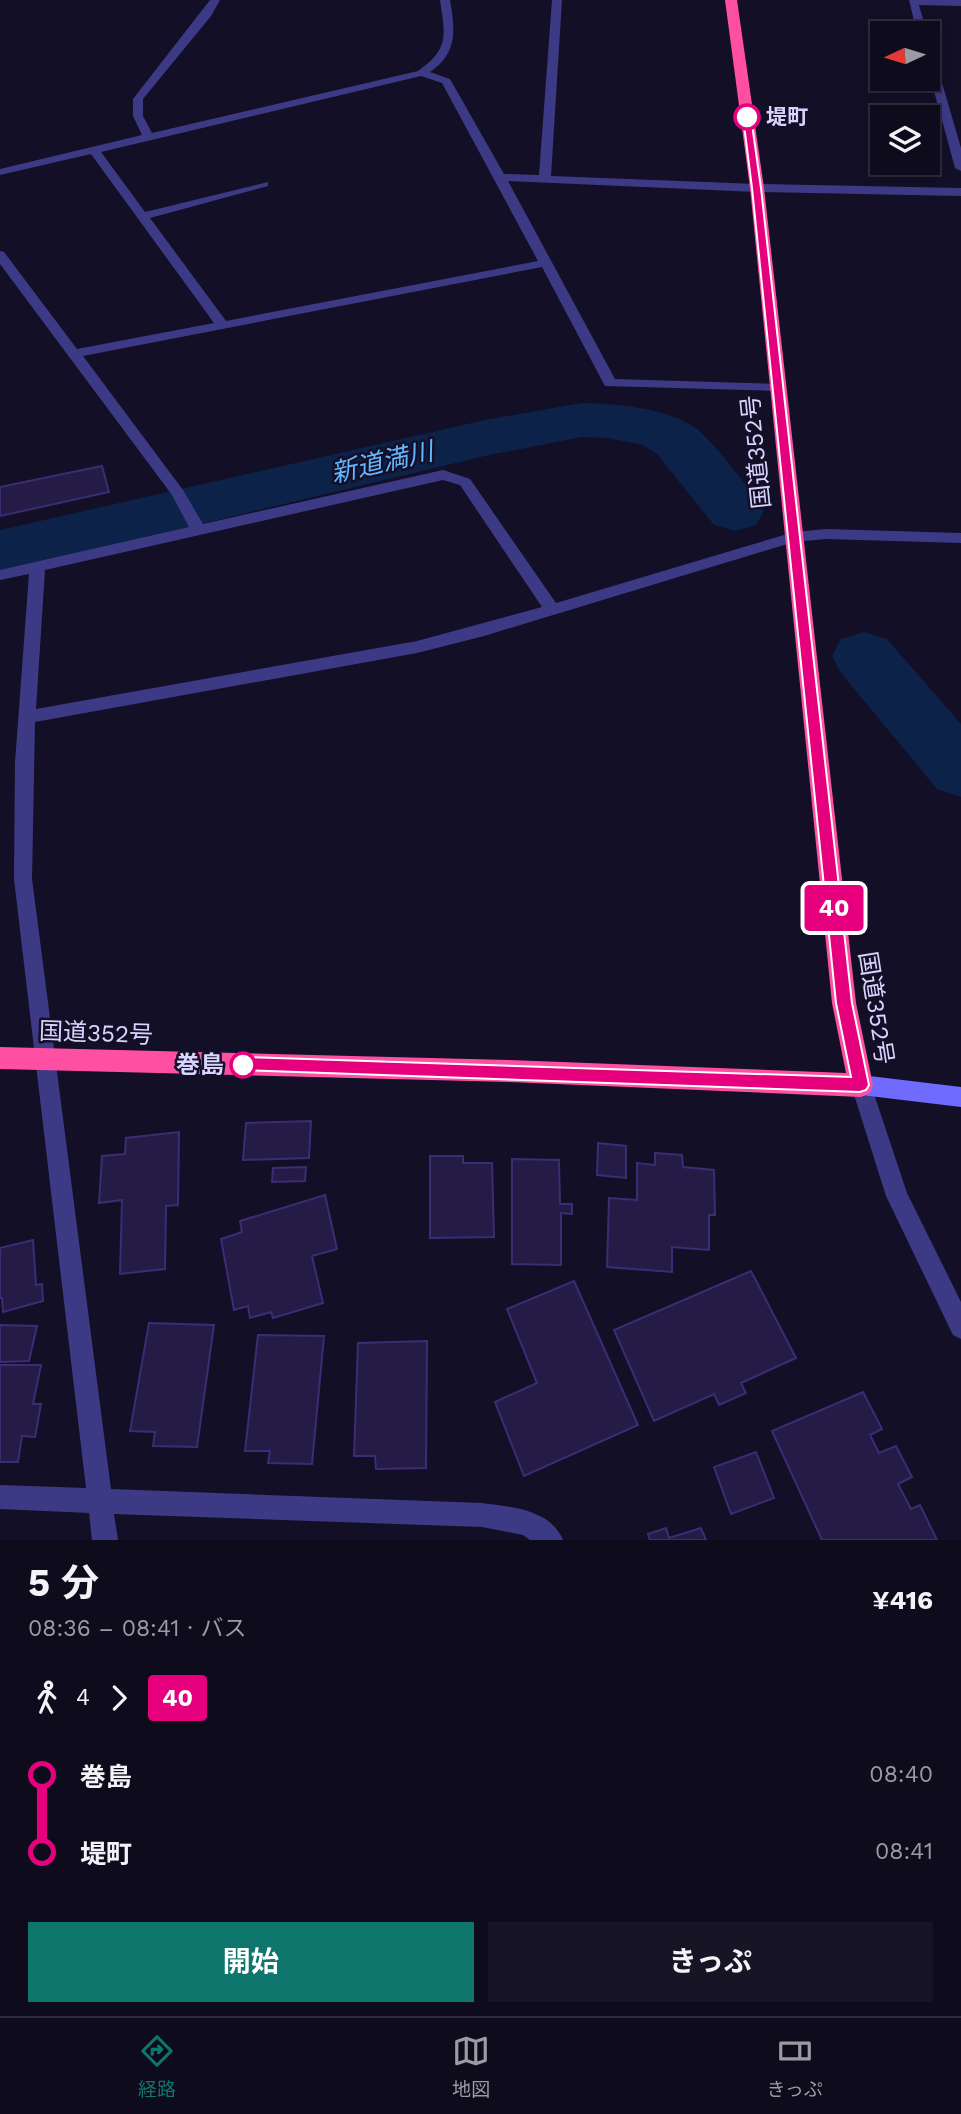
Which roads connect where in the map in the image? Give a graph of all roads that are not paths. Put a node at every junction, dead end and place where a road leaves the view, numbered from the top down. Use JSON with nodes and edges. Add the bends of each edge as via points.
{"nodes":[{"id":1,"x":215,"y":0,"type":"edge"},
{"id":2,"x":445,"y":0,"type":"edge"},
{"id":3,"x":557,"y":0,"type":"edge"},
{"id":4,"x":731,"y":0,"type":"edge"},
{"id":5,"x":961,"y":3,"type":"edge"},
{"id":6,"x":919,"y":21,"type":"edge"},
{"id":7,"x":422,"y":73,"type":"junction"},
{"id":8,"x":939,"y":91,"type":"edge"},
{"id":9,"x":148,"y":138,"type":"junction"},
{"id":10,"x":94,"y":150,"type":"junction"},
{"id":11,"x":961,"y":168,"type":"edge"},
{"id":12,"x":0,"y":172,"type":"edge"},
{"id":13,"x":500,"y":177,"type":"junction"},
{"id":14,"x":545,"y":178,"type":"junction"},
{"id":15,"x":264,"y":184,"type":"dead end"},
{"id":16,"x":757,"y":188,"type":"junction"},
{"id":17,"x":961,"y":192,"type":"edge"},
{"id":18,"x":142,"y":216,"type":"junction"},
{"id":19,"x":0,"y":255,"type":"edge"},
{"id":20,"x":546,"y":263,"type":"junction"},
{"id":21,"x":222,"y":326,"type":"junction"},
{"id":22,"x":74,"y":354,"type":"junction"},
{"id":23,"x":778,"y":387,"type":"junction"},
{"id":24,"x":196,"y":526,"type":"junction"},
{"id":25,"x":793,"y":537,"type":"junction"},
{"id":26,"x":961,"y":538,"type":"edge"},
{"id":27,"x":37,"y":567,"type":"junction"},
{"id":28,"x":0,"y":575,"type":"edge"},
{"id":29,"x":552,"y":609,"type":"junction"},
{"id":30,"x":29,"y":717,"type":"junction"},
{"id":31,"x":0,"y":1058,"type":"edge"},
{"id":32,"x":43,"y":1059,"type":"junction"},
{"id":33,"x":860,"y":1085,"type":"junction"},
{"id":34,"x":961,"y":1097,"type":"edge"},
{"id":35,"x":961,"y":1327,"type":"edge"},
{"id":36,"x":0,"y":1497,"type":"edge"},
{"id":37,"x":98,"y":1501,"type":"junction"},
{"id":38,"x":105,"y":1540,"type":"edge"},
{"id":39,"x":550,"y":1540,"type":"edge"}],
"edges":[{"from":1,"to":9,"type":"street","via":[[138,99],[138,116]]},
{"from":2,"to":7,"type":"street","via":[[447,51]]},
{"from":3,"to":14,"type":"street"},
{"from":4,"to":16,"type":"highway","name":"国道352号"},
{"from":5,"to":6,"type":"street","via":[[913,2]]},
{"from":7,"to":9,"type":"street"},
{"from":7,"to":13,"type":"street","via":[[446,82]]},
{"from":8,"to":11,"type":"street"},
{"from":9,"to":10,"type":"street"},
{"from":10,"to":12,"type":"street"},
{"from":10,"to":18,"type":"street"},
{"from":13,"to":14,"type":"street"},
{"from":13,"to":20,"type":"street"},
{"from":14,"to":16,"type":"street"},
{"from":15,"to":18,"type":"street"},
{"from":16,"to":17,"type":"street"},
{"from":16,"to":23,"type":"highway","name":"国道352号"},
{"from":18,"to":21,"type":"street"},
{"from":19,"to":22,"type":"street"},
{"from":20,"to":21,"type":"street"},
{"from":20,"to":23,"type":"street","via":[[610,383]]},
{"from":21,"to":22,"type":"street"},
{"from":22,"to":24,"type":"street","via":[[178,493]]},
{"from":23,"to":25,"type":"highway","name":"国道352号"},
{"from":24,"to":27,"type":"street"},
{"from":24,"to":29,"type":"street","via":[[443,475],[465,482]]},
{"from":25,"to":26,"type":"street"},
{"from":25,"to":29,"type":"street"},
{"from":25,"to":33,"type":"highway","name":"国道352号","via":[[844,1003]]},
{"from":27,"to":28,"type":"street"},
{"from":27,"to":30,"type":"street"},
{"from":29,"to":30,"type":"street","via":[[385,654]]},
{"from":30,"to":32,"type":"street","via":[[22,774],[23,879]]},
{"from":31,"to":32,"type":"highway","name":"国道352号"},
{"from":32,"to":33,"type":"highway","name":"国道352号"},
{"from":32,"to":37,"type":"street"},
{"from":33,"to":34,"type":"street"},
{"from":33,"to":35,"type":"street","via":[[897,1196]]},
{"from":36,"to":37,"type":"street"},
{"from":37,"to":38,"type":"street"},
{"from":37,"to":39,"type":"street","via":[[482,1515],[528,1523]]}]}
